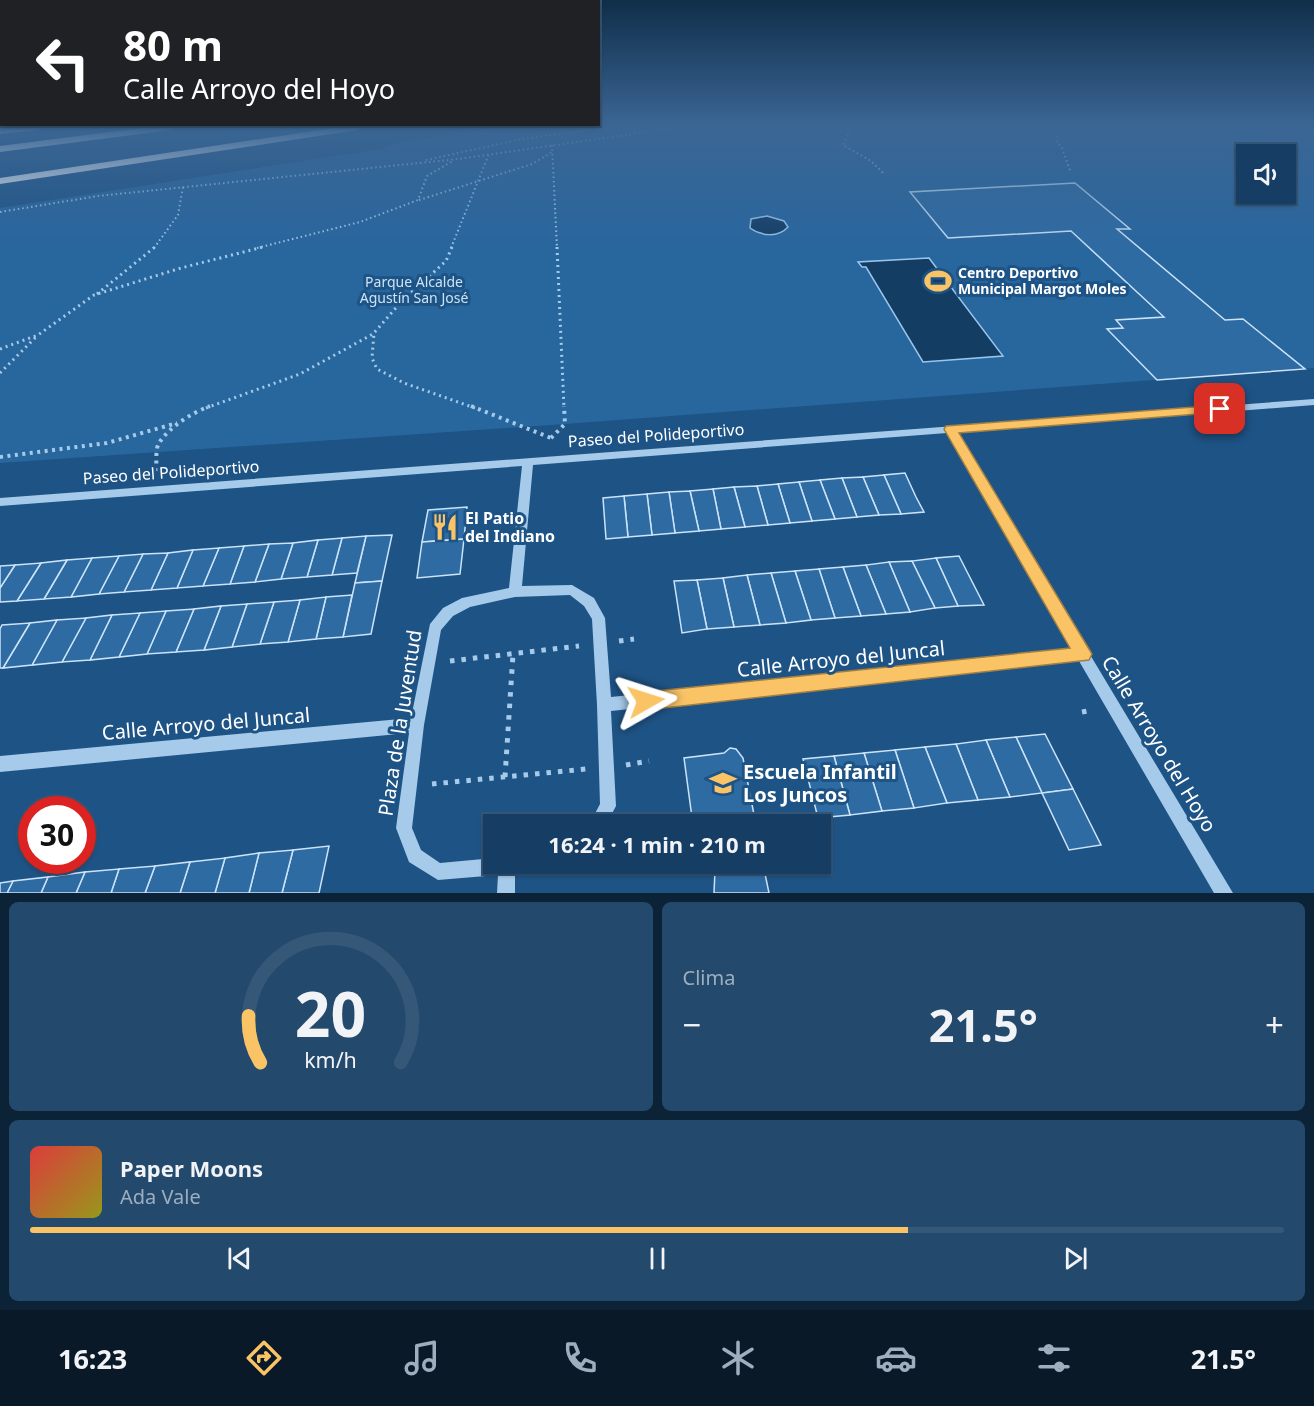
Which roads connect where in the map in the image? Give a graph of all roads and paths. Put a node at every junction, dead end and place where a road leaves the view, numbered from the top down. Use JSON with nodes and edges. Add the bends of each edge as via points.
{"nodes":[{"id":1,"x":82,"y":169,"type":"edge"},
{"id":2,"x":362,"y":169,"type":"edge"},
{"id":3,"x":437,"y":169,"type":"edge"},
{"id":4,"x":484,"y":169,"type":"edge"},
{"id":5,"x":518,"y":169,"type":"edge"},
{"id":6,"x":553,"y":169,"type":"edge"},
{"id":7,"x":879,"y":169,"type":"edge"},
{"id":8,"x":1069,"y":169,"type":"edge"},
{"id":9,"x":883,"y":173,"type":"dead end"},
{"id":10,"x":1071,"y":173,"type":"dead end"},
{"id":11,"x":0,"y":181,"type":"edge"},
{"id":12,"x":479,"y":182,"type":"junction"},
{"id":13,"x":183,"y":187,"type":"junction"},
{"id":14,"x":418,"y":200,"type":"junction"},
{"id":15,"x":0,"y":212,"type":"edge"},
{"id":16,"x":94,"y":295,"type":"junction"},
{"id":17,"x":374,"y":333,"type":"junction"},
{"id":18,"x":38,"y":334,"type":"junction"},
{"id":19,"x":0,"y":349,"type":"edge"},
{"id":20,"x":0,"y":373,"type":"edge"},
{"id":21,"x":1314,"y":402,"type":"edge"},
{"id":22,"x":180,"y":422,"type":"junction"},
{"id":23,"x":950,"y":429,"type":"junction"},
{"id":24,"x":551,"y":438,"type":"junction"},
{"id":25,"x":0,"y":457,"type":"edge"},
{"id":26,"x":528,"y":461,"type":"junction"},
{"id":27,"x":156,"y":471,"type":"dead end"},
{"id":28,"x":0,"y":502,"type":"edge"},
{"id":29,"x":515,"y":592,"type":"junction"},
{"id":30,"x":634,"y":639,"type":"dead end"},
{"id":31,"x":600,"y":644,"type":"junction"},
{"id":32,"x":513,"y":654,"type":"junction"},
{"id":33,"x":1083,"y":654,"type":"junction"},
{"id":34,"x":428,"y":663,"type":"junction"},
{"id":35,"x":604,"y":705,"type":"junction"},
{"id":36,"x":417,"y":725,"type":"junction"},
{"id":37,"x":650,"y":761,"type":"dead end"},
{"id":38,"x":0,"y":764,"type":"edge"},
{"id":39,"x":606,"y":767,"type":"junction"},
{"id":40,"x":505,"y":777,"type":"junction"},
{"id":41,"x":409,"y":786,"type":"junction"},
{"id":42,"x":603,"y":814,"type":"edge"},
{"id":43,"x":483,"y":868,"type":"edge"},
{"id":44,"x":511,"y":874,"type":"edge"},
{"id":45,"x":506,"y":893,"type":"edge"},
{"id":46,"x":1224,"y":893,"type":"edge"}],
"edges":[{"from":1,"to":11,"type":"highway"},
{"from":2,"to":13,"type":"path"},
{"from":3,"to":14,"type":"path","via":[[427,177]]},
{"from":4,"to":12,"type":"path"},
{"from":5,"to":12,"type":"path"},
{"from":6,"to":24,"type":"path","via":[[565,424]]},
{"from":7,"to":9,"type":"path"},
{"from":8,"to":10,"type":"path"},
{"from":12,"to":14,"type":"path"},
{"from":12,"to":17,"type":"path","via":[[446,261]]},
{"from":13,"to":15,"type":"path"},
{"from":13,"to":16,"type":"path","via":[[179,213],[159,243]]},
{"from":14,"to":16,"type":"path","via":[[360,222],[181,268]]},
{"from":16,"to":18,"type":"path"},
{"from":17,"to":22,"type":"path","via":[[300,374],[227,398]]},
{"from":17,"to":24,"type":"path","via":[[372,358],[377,369],[404,383]]},
{"from":18,"to":19,"type":"path"},
{"from":18,"to":20,"type":"path"},
{"from":21,"to":23,"type":"street","name":"Paseo del Polideportivo"},
{"from":22,"to":25,"type":"path","via":[[107,443]]},
{"from":22,"to":27,"type":"path","via":[[158,444]]},
{"from":23,"to":26,"type":"street","name":"Paseo del Polideportivo"},
{"from":23,"to":33,"type":"street","name":"Calle Arroyo del Hoyo"},
{"from":24,"to":26,"type":"path"},
{"from":26,"to":28,"type":"street","name":"Paseo del Polideportivo"},
{"from":26,"to":29,"type":"street"},
{"from":29,"to":31,"type":"street","name":"Plaza de la Juventud","via":[[572,590],[589,602],[598,618]]},
{"from":29,"to":34,"type":"street","name":"Plaza de la Juventud","via":[[467,602],[448,612],[435,628]]},
{"from":30,"to":31,"type":"path"},
{"from":31,"to":32,"type":"path"},
{"from":31,"to":35,"type":"street","name":"Plaza de la Juventud"},
{"from":32,"to":34,"type":"path"},
{"from":32,"to":40,"type":"path"},
{"from":33,"to":35,"type":"street","name":"Calle Arroyo del Juncal"},
{"from":33,"to":46,"type":"street","name":"Calle Arroyo del Hoyo"},
{"from":34,"to":36,"type":"street","name":"Plaza de la Juventud"},
{"from":35,"to":39,"type":"street","name":"Plaza de la Juventud"},
{"from":36,"to":38,"type":"street","name":"Calle Arroyo del Juncal"},
{"from":36,"to":41,"type":"street","name":"Plaza de la Juventud"},
{"from":37,"to":39,"type":"path"},
{"from":39,"to":40,"type":"path"},
{"from":39,"to":42,"type":"street","name":"Plaza de la Juventud","via":[[608,806]]},
{"from":40,"to":41,"type":"path"},
{"from":41,"to":43,"type":"street","name":"Plaza de la Juventud","via":[[404,828],[415,856],[438,872]]},
{"from":44,"to":45,"type":"street"}]}
